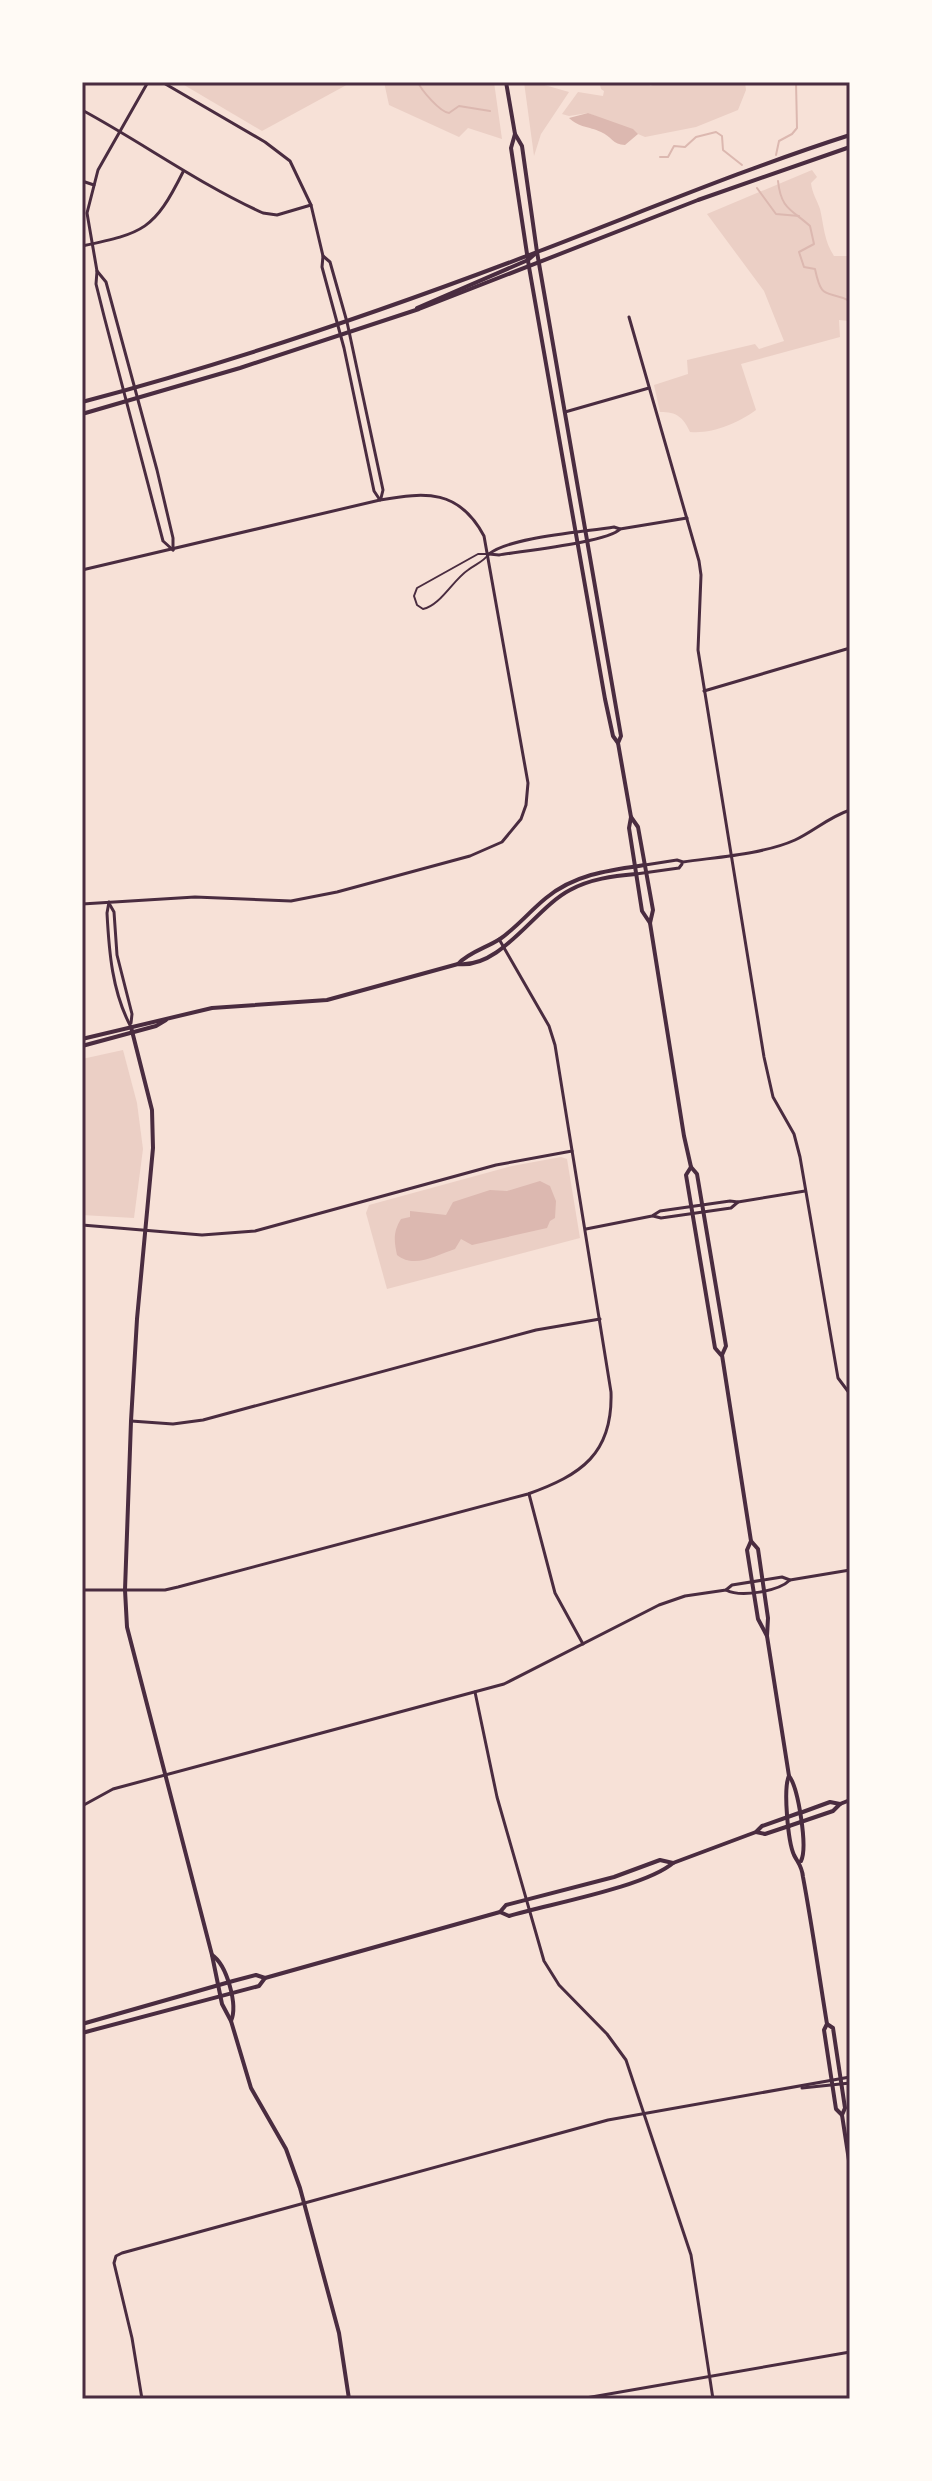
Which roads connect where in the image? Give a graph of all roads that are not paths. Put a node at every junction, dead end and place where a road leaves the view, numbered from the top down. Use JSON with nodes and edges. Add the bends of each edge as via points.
{"nodes":[{"id":1,"x":148,"y":82,"type":"edge"},
{"id":2,"x":162,"y":82,"type":"edge"},
{"id":3,"x":506,"y":82,"type":"edge"},
{"id":4,"x":82,"y":110,"type":"edge"},
{"id":5,"x":119,"y":130,"type":"junction"},
{"id":6,"x":515,"y":134,"type":"junction"},
{"id":7,"x":850,"y":135,"type":"edge"},
{"id":8,"x":850,"y":147,"type":"edge"},
{"id":9,"x":183,"y":172,"type":"junction"},
{"id":10,"x":82,"y":181,"type":"edge"},
{"id":11,"x":94,"y":185,"type":"junction"},
{"id":12,"x":311,"y":205,"type":"junction"},
{"id":13,"x":90,"y":244,"type":"junction"},
{"id":14,"x":82,"y":246,"type":"edge"},
{"id":15,"x":537,"y":252,"type":"junction"},
{"id":16,"x":323,"y":256,"type":"junction"},
{"id":17,"x":528,"y":257,"type":"junction"},
{"id":18,"x":539,"y":262,"type":"junction"},
{"id":19,"x":529,"y":267,"type":"junction"},
{"id":20,"x":97,"y":271,"type":"junction"},
{"id":21,"x":409,"y":313,"type":"junction"},
{"id":22,"x":629,"y":317,"type":"dead end"},
{"id":23,"x":347,"y":322,"type":"junction"},
{"id":24,"x":338,"y":325,"type":"junction"},
{"id":25,"x":349,"y":332,"type":"junction"},
{"id":26,"x":340,"y":335,"type":"junction"},
{"id":27,"x":134,"y":388,"type":"junction"},
{"id":28,"x":649,"y":388,"type":"junction"},
{"id":29,"x":124,"y":391,"type":"junction"},
{"id":30,"x":137,"y":398,"type":"junction"},
{"id":31,"x":126,"y":401,"type":"junction"},
{"id":32,"x":82,"y":402,"type":"edge"},
{"id":33,"x":565,"y":412,"type":"junction"},
{"id":34,"x":82,"y":414,"type":"edge"},
{"id":35,"x":380,"y":500,"type":"junction"},
{"id":36,"x":687,"y":518,"type":"junction"},
{"id":37,"x":620,"y":529,"type":"junction"},
{"id":38,"x":586,"y":531,"type":"junction"},
{"id":39,"x":576,"y":533,"type":"junction"},
{"id":40,"x":588,"y":540,"type":"junction"},
{"id":41,"x":578,"y":542,"type":"junction"},
{"id":42,"x":173,"y":550,"type":"junction"},
{"id":43,"x":489,"y":554,"type":"junction"},
{"id":44,"x":82,"y":570,"type":"edge"},
{"id":45,"x":850,"y":648,"type":"edge"},
{"id":46,"x":704,"y":691,"type":"junction"},
{"id":47,"x":618,"y":743,"type":"junction"},
{"id":48,"x":850,"y":810,"type":"edge"},
{"id":49,"x":631,"y":817,"type":"junction"},
{"id":50,"x":730,"y":855,"type":"junction"},
{"id":51,"x":683,"y":862,"type":"junction"},
{"id":52,"x":645,"y":865,"type":"junction"},
{"id":53,"x":635,"y":866,"type":"junction"},
{"id":54,"x":646,"y":873,"type":"junction"},
{"id":55,"x":636,"y":874,"type":"junction"},
{"id":56,"x":109,"y":902,"type":"junction"},
{"id":57,"x":82,"y":904,"type":"edge"},
{"id":58,"x":650,"y":923,"type":"junction"},
{"id":59,"x":499,"y":939,"type":"junction"},
{"id":60,"x":503,"y":947,"type":"junction"},
{"id":61,"x":458,"y":964,"type":"junction"},
{"id":62,"x":168,"y":1019,"type":"junction"},
{"id":63,"x":131,"y":1027,"type":"junction"},
{"id":64,"x":133,"y":1033,"type":"junction"},
{"id":65,"x":82,"y":1039,"type":"edge"},
{"id":66,"x":82,"y":1046,"type":"edge"},
{"id":67,"x":572,"y":1151,"type":"junction"},
{"id":68,"x":691,"y":1167,"type":"junction"},
{"id":69,"x":807,"y":1191,"type":"junction"},
{"id":70,"x":738,"y":1202,"type":"junction"},
{"id":71,"x":702,"y":1205,"type":"junction"},
{"id":72,"x":692,"y":1206,"type":"junction"},
{"id":73,"x":704,"y":1212,"type":"junction"},
{"id":74,"x":693,"y":1214,"type":"junction"},
{"id":75,"x":652,"y":1216,"type":"junction"},
{"id":76,"x":82,"y":1225,"type":"edge"},
{"id":77,"x":586,"y":1229,"type":"junction"},
{"id":78,"x":146,"y":1231,"type":"junction"},
{"id":79,"x":600,"y":1319,"type":"junction"},
{"id":80,"x":722,"y":1355,"type":"junction"},
{"id":81,"x":850,"y":1394,"type":"edge"},
{"id":82,"x":131,"y":1421,"type":"junction"},
{"id":83,"x":528,"y":1494,"type":"junction"},
{"id":84,"x":751,"y":1541,"type":"junction"},
{"id":85,"x":850,"y":1570,"type":"edge"},
{"id":86,"x":790,"y":1580,"type":"junction"},
{"id":87,"x":763,"y":1581,"type":"junction"},
{"id":88,"x":752,"y":1582,"type":"junction"},
{"id":89,"x":82,"y":1590,"type":"edge"},
{"id":90,"x":125,"y":1590,"type":"junction"},
{"id":91,"x":726,"y":1590,"type":"junction"},
{"id":92,"x":764,"y":1590,"type":"junction"},
{"id":93,"x":754,"y":1591,"type":"junction"},
{"id":94,"x":767,"y":1636,"type":"junction"},
{"id":95,"x":583,"y":1644,"type":"junction"},
{"id":96,"x":475,"y":1692,"type":"junction"},
{"id":97,"x":164,"y":1774,"type":"junction"},
{"id":98,"x":789,"y":1776,"type":"junction"},
{"id":99,"x":850,"y":1800,"type":"edge"},
{"id":100,"x":840,"y":1804,"type":"junction"},
{"id":101,"x":82,"y":1806,"type":"edge"},
{"id":102,"x":799,"y":1813,"type":"junction"},
{"id":103,"x":788,"y":1817,"type":"junction"},
{"id":104,"x":801,"y":1823,"type":"junction"},
{"id":105,"x":789,"y":1826,"type":"junction"},
{"id":106,"x":756,"y":1832,"type":"junction"},
{"id":107,"x":801,"y":1862,"type":"junction"},
{"id":108,"x":673,"y":1863,"type":"junction"},
{"id":109,"x":526,"y":1899,"type":"junction"},
{"id":110,"x":528,"y":1910,"type":"junction"},
{"id":111,"x":500,"y":1912,"type":"junction"},
{"id":112,"x":212,"y":1955,"type":"junction"},
{"id":113,"x":265,"y":1978,"type":"junction"},
{"id":114,"x":227,"y":1983,"type":"junction"},
{"id":115,"x":219,"y":1986,"type":"junction"},
{"id":116,"x":230,"y":1994,"type":"junction"},
{"id":117,"x":221,"y":1996,"type":"junction"},
{"id":118,"x":231,"y":2021,"type":"junction"},
{"id":119,"x":82,"y":2024,"type":"edge"},
{"id":120,"x":827,"y":2024,"type":"junction"},
{"id":121,"x":82,"y":2033,"type":"edge"},
{"id":122,"x":850,"y":2077,"type":"edge"},
{"id":123,"x":840,"y":2078,"type":"junction"},
{"id":124,"x":832,"y":2083,"type":"junction"},
{"id":125,"x":850,"y":2083,"type":"edge"},
{"id":126,"x":841,"y":2085,"type":"junction"},
{"id":127,"x":644,"y":2114,"type":"junction"},
{"id":128,"x":842,"y":2115,"type":"junction"},
{"id":129,"x":850,"y":2167,"type":"edge"},
{"id":130,"x":304,"y":2205,"type":"junction"},
{"id":131,"x":850,"y":2352,"type":"edge"},
{"id":132,"x":709,"y":2375,"type":"junction"},
{"id":133,"x":142,"y":2399,"type":"edge"},
{"id":134,"x":349,"y":2399,"type":"edge"},
{"id":135,"x":580,"y":2399,"type":"edge"},
{"id":136,"x":713,"y":2399,"type":"edge"}],
"edges":[{"from":1,"to":5,"type":"street"},
{"from":2,"to":12,"type":"street","via":[[283,154]]},
{"from":3,"to":6,"type":"main road"},
{"from":4,"to":5,"type":"street"},
{"from":5,"to":9,"type":"street"},
{"from":5,"to":11,"type":"street"},
{"from":6,"to":15,"type":"main road","via":[[522,146]]},
{"from":6,"to":17,"type":"main road","via":[[511,148]]},
{"from":7,"to":15,"type":"main road","via":[[721,178]]},
{"from":8,"to":18,"type":"main road"},
{"from":9,"to":12,"type":"street","via":[[263,213],[277,215]]},
{"from":9,"to":13,"type":"street","via":[[160,212],[143,229]]},
{"from":10,"to":11,"type":"street"},
{"from":11,"to":13,"type":"street","via":[[87,213]]},
{"from":12,"to":16,"type":"street"},
{"from":13,"to":14,"type":"street"},
{"from":13,"to":20,"type":"street"},
{"from":15,"to":17,"type":"main road"},
{"from":15,"to":18,"type":"main road"},
{"from":16,"to":23,"type":"street","via":[[330,262]]},
{"from":16,"to":24,"type":"street"},
{"from":17,"to":19,"type":"main road"},
{"from":17,"to":21,"type":"main road"},
{"from":17,"to":23,"type":"main road"},
{"from":18,"to":19,"type":"main road"},
{"from":18,"to":33,"type":"main road"},
{"from":19,"to":21,"type":"main road"},
{"from":19,"to":39,"type":"main road"},
{"from":20,"to":27,"type":"street","via":[[106,282]]},
{"from":20,"to":29,"type":"street"},
{"from":21,"to":25,"type":"main road"},
{"from":22,"to":28,"type":"street"},
{"from":23,"to":24,"type":"main road"},
{"from":23,"to":25,"type":"street"},
{"from":24,"to":26,"type":"street"},
{"from":24,"to":27,"type":"main road"},
{"from":25,"to":26,"type":"main road"},
{"from":25,"to":35,"type":"street","via":[[383,490]]},
{"from":26,"to":30,"type":"main road"},
{"from":26,"to":35,"type":"street"},
{"from":27,"to":29,"type":"main road"},
{"from":27,"to":30,"type":"street"},
{"from":28,"to":33,"type":"street"},
{"from":28,"to":36,"type":"street"},
{"from":29,"to":31,"type":"street"},
{"from":29,"to":32,"type":"main road"},
{"from":30,"to":31,"type":"main road"},
{"from":30,"to":42,"type":"street"},
{"from":31,"to":34,"type":"main road"},
{"from":31,"to":42,"type":"street","via":[[163,541]]},
{"from":33,"to":38,"type":"main road"},
{"from":35,"to":42,"type":"street"},
{"from":35,"to":43,"type":"street","via":[[435,494],[450,500],[472,517]]},
{"from":36,"to":37,"type":"street"},
{"from":36,"to":46,"type":"street","via":[[701,575],[698,650]]},
{"from":37,"to":38,"type":"street"},
{"from":37,"to":40,"type":"street"},
{"from":38,"to":39,"type":"street"},
{"from":38,"to":40,"type":"main road"},
{"from":39,"to":41,"type":"main road"},
{"from":39,"to":43,"type":"street","via":[[498,547]]},
{"from":40,"to":41,"type":"street"},
{"from":40,"to":47,"type":"main road"},
{"from":41,"to":43,"type":"street"},
{"from":41,"to":47,"type":"main road"},
{"from":42,"to":44,"type":"street"},
{"from":43,"to":43,"type":"lane","via":[[465,560],[417,588],[417,605],[433,606]]},
{"from":43,"to":56,"type":"street","via":[[528,783],[521,819],[502,842],[470,856],[309,899]]},
{"from":45,"to":46,"type":"street"},
{"from":46,"to":50,"type":"street"},
{"from":47,"to":49,"type":"main road"},
{"from":48,"to":50,"type":"street","via":[[795,840]]},
{"from":49,"to":52,"type":"main road"},
{"from":49,"to":53,"type":"main road"},
{"from":50,"to":51,"type":"street"},
{"from":50,"to":69,"type":"street","via":[[773,1097],[794,1134]]},
{"from":51,"to":52,"type":"street"},
{"from":51,"to":54,"type":"street","via":[[679,868]]},
{"from":52,"to":53,"type":"main road"},
{"from":52,"to":54,"type":"main road"},
{"from":53,"to":55,"type":"main road"},
{"from":53,"to":59,"type":"main road","via":[[598,872],[560,888]]},
{"from":54,"to":55,"type":"street"},
{"from":54,"to":58,"type":"main road","via":[[653,910]]},
{"from":55,"to":58,"type":"main road","via":[[642,911]]},
{"from":55,"to":60,"type":"main road","via":[[597,879],[570,890]]},
{"from":56,"to":57,"type":"street"},
{"from":56,"to":63,"type":"street"},
{"from":56,"to":63,"type":"street","via":[[113,976]]},
{"from":58,"to":68,"type":"main road"},
{"from":59,"to":60,"type":"street"},
{"from":59,"to":61,"type":"main road"},
{"from":60,"to":61,"type":"main road","via":[[468,965]]},
{"from":60,"to":67,"type":"street","via":[[549,1026]]},
{"from":61,"to":62,"type":"main road","via":[[327,1000],[212,1008]]},
{"from":62,"to":63,"type":"main road"},
{"from":62,"to":64,"type":"main road"},
{"from":63,"to":64,"type":"main road"},
{"from":63,"to":65,"type":"main road"},
{"from":64,"to":66,"type":"main road"},
{"from":64,"to":78,"type":"main road","via":[[152,1110]]},
{"from":67,"to":77,"type":"street"},
{"from":67,"to":78,"type":"street","via":[[496,1165],[255,1231]]},
{"from":68,"to":71,"type":"main road"},
{"from":68,"to":72,"type":"main road","via":[[686,1175]]},
{"from":69,"to":70,"type":"street"},
{"from":69,"to":81,"type":"street","via":[[838,1378]]},
{"from":70,"to":71,"type":"street"},
{"from":70,"to":73,"type":"street"},
{"from":71,"to":72,"type":"street"},
{"from":71,"to":73,"type":"main road"},
{"from":72,"to":74,"type":"main road"},
{"from":72,"to":75,"type":"street"},
{"from":73,"to":74,"type":"street"},
{"from":73,"to":80,"type":"main road","via":[[726,1346]]},
{"from":74,"to":75,"type":"street"},
{"from":74,"to":80,"type":"main road","via":[[715,1348]]},
{"from":75,"to":77,"type":"street"},
{"from":76,"to":78,"type":"street"},
{"from":77,"to":79,"type":"street"},
{"from":78,"to":82,"type":"main road"},
{"from":79,"to":82,"type":"street","via":[[536,1330],[203,1420]]},
{"from":79,"to":83,"type":"street","via":[[612,1405],[600,1446],[569,1478]]},
{"from":80,"to":84,"type":"main road"},
{"from":82,"to":90,"type":"main road"},
{"from":83,"to":90,"type":"street","via":[[178,1587]]},
{"from":83,"to":95,"type":"street","via":[[555,1593]]},
{"from":84,"to":87,"type":"main road","via":[[758,1549]]},
{"from":84,"to":88,"type":"main road","via":[[747,1550]]},
{"from":85,"to":86,"type":"street"},
{"from":86,"to":87,"type":"street"},
{"from":86,"to":92,"type":"street"},
{"from":87,"to":88,"type":"street"},
{"from":87,"to":92,"type":"main road"},
{"from":88,"to":91,"type":"street"},
{"from":88,"to":93,"type":"main road"},
{"from":89,"to":90,"type":"street"},
{"from":90,"to":97,"type":"main road","via":[[130,1643]]},
{"from":91,"to":93,"type":"street"},
{"from":91,"to":95,"type":"street","via":[[666,1602]]},
{"from":92,"to":93,"type":"street"},
{"from":92,"to":94,"type":"main road"},
{"from":93,"to":94,"type":"main road"},
{"from":94,"to":98,"type":"main road"},
{"from":95,"to":96,"type":"street","via":[[504,1684]]},
{"from":96,"to":97,"type":"street"},
{"from":96,"to":109,"type":"street"},
{"from":97,"to":101,"type":"street","via":[[113,1789]]},
{"from":97,"to":112,"type":"main road"},
{"from":98,"to":102,"type":"main road"},
{"from":98,"to":103,"type":"main road"},
{"from":99,"to":100,"type":"main road"},
{"from":100,"to":102,"type":"main road","via":[[830,1802]]},
{"from":100,"to":104,"type":"main road"},
{"from":102,"to":103,"type":"main road"},
{"from":102,"to":104,"type":"main road"},
{"from":103,"to":105,"type":"main road"},
{"from":103,"to":106,"type":"main road"},
{"from":104,"to":105,"type":"main road"},
{"from":104,"to":107,"type":"main road"},
{"from":105,"to":106,"type":"main road"},
{"from":105,"to":107,"type":"main road","via":[[794,1856]]},
{"from":106,"to":108,"type":"main road"},
{"from":107,"to":120,"type":"main road"},
{"from":108,"to":109,"type":"main road","via":[[660,1860]]},
{"from":108,"to":110,"type":"main road","via":[[617,1887]]},
{"from":109,"to":110,"type":"street"},
{"from":109,"to":111,"type":"main road"},
{"from":110,"to":111,"type":"main road","via":[[509,1916]]},
{"from":110,"to":127,"type":"street","via":[[549,1971],[622,2053]]},
{"from":111,"to":113,"type":"main road"},
{"from":112,"to":114,"type":"main road","via":[[221,1961]]},
{"from":112,"to":115,"type":"main road"},
{"from":113,"to":114,"type":"main road","via":[[256,1975]]},
{"from":113,"to":116,"type":"main road","via":[[259,1986]]},
{"from":114,"to":115,"type":"main road"},
{"from":114,"to":116,"type":"main road"},
{"from":115,"to":117,"type":"main road"},
{"from":115,"to":119,"type":"main road"},
{"from":116,"to":117,"type":"main road"},
{"from":116,"to":118,"type":"main road","via":[[235,2012]]},
{"from":117,"to":118,"type":"main road"},
{"from":117,"to":121,"type":"main road"},
{"from":118,"to":130,"type":"main road","via":[[251,2088],[286,2149]]},
{"from":120,"to":123,"type":"main road","via":[[833,2028]]},
{"from":120,"to":124,"type":"main road"},
{"from":122,"to":123,"type":"street"},
{"from":123,"to":124,"type":"street"},
{"from":123,"to":126,"type":"main road"},
{"from":124,"to":126,"type":"street"},
{"from":124,"to":127,"type":"street"},
{"from":124,"to":128,"type":"main road"},
{"from":125,"to":126,"type":"street"},
{"from":126,"to":128,"type":"main road"},
{"from":127,"to":130,"type":"street","via":[[576,2128]]},
{"from":127,"to":132,"type":"street","via":[[691,2255]]},
{"from":128,"to":129,"type":"main road"},
{"from":130,"to":133,"type":"street","via":[[116,2256]]},
{"from":130,"to":134,"type":"main road","via":[[339,2333]]},
{"from":131,"to":132,"type":"street"},
{"from":132,"to":135,"type":"street"},
{"from":132,"to":136,"type":"street"}]}
